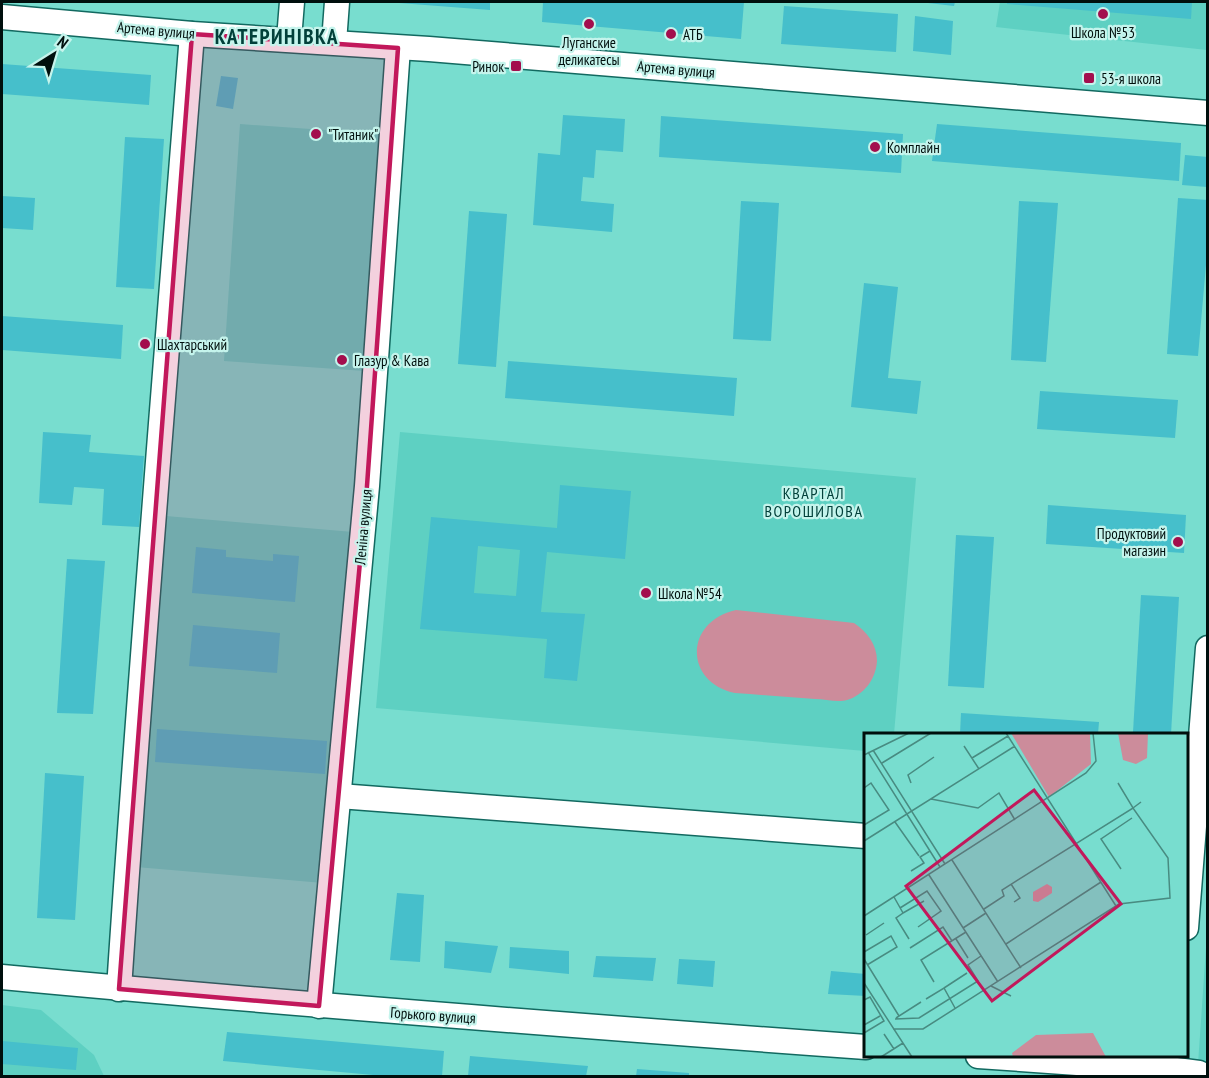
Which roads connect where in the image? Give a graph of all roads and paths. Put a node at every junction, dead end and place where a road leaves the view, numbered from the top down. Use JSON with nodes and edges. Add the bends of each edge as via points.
{"nodes":[{"id":1,"x":292,"y":2,"type":"edge"},
{"id":2,"x":338,"y":2,"type":"edge"},
{"id":3,"x":2,"y":17,"type":"edge"},
{"id":4,"x":192,"y":34,"type":"junction"},
{"id":5,"x":289,"y":39,"type":"junction"},
{"id":6,"x":334,"y":42,"type":"junction"},
{"id":7,"x":398,"y":48,"type":"junction"},
{"id":8,"x":1208,"y":113,"type":"edge"},
{"id":9,"x":1208,"y":648,"type":"edge"},
{"id":10,"x":339,"y":796,"type":"junction"},
{"id":11,"x":864,"y":836,"type":"edge"},
{"id":12,"x":1189,"y":860,"type":"edge"},
{"id":13,"x":1188,"y":883,"type":"edge"},
{"id":14,"x":2,"y":977,"type":"edge"},
{"id":15,"x":119,"y":989,"type":"junction"},
{"id":16,"x":320,"y":1006,"type":"junction"},
{"id":17,"x":864,"y":1047,"type":"edge"},
{"id":18,"x":1006,"y":1057,"type":"edge"},
{"id":19,"x":1176,"y":1063,"type":"edge"},
{"id":20,"x":1205,"y":1077,"type":"edge"}],
"edges":[{"from":1,"to":5,"type":"street"},
{"from":2,"to":6,"type":"street"},
{"from":3,"to":4,"type":"street","name":"Артема вулиця"},
{"from":4,"to":5,"type":"street","name":"Артема вулиця"},
{"from":4,"to":15,"type":"street"},
{"from":5,"to":6,"type":"street","name":"Артема вулиця"},
{"from":6,"to":7,"type":"street","name":"Артема вулиця"},
{"from":7,"to":8,"type":"street","name":"Артема вулиця"},
{"from":7,"to":10,"type":"street","name":"Леніна вулиця"},
{"from":9,"to":12,"type":"street"},
{"from":10,"to":11,"type":"street"},
{"from":10,"to":16,"type":"street","name":"Леніна вулиця"},
{"from":12,"to":13,"type":"street"},
{"from":14,"to":15,"type":"street","name":"Горького вулиця"},
{"from":15,"to":16,"type":"street","name":"Горького вулиця"},
{"from":16,"to":17,"type":"street","name":"Горького вулиця"},
{"from":18,"to":19,"type":"street"},
{"from":19,"to":20,"type":"street"}]}
